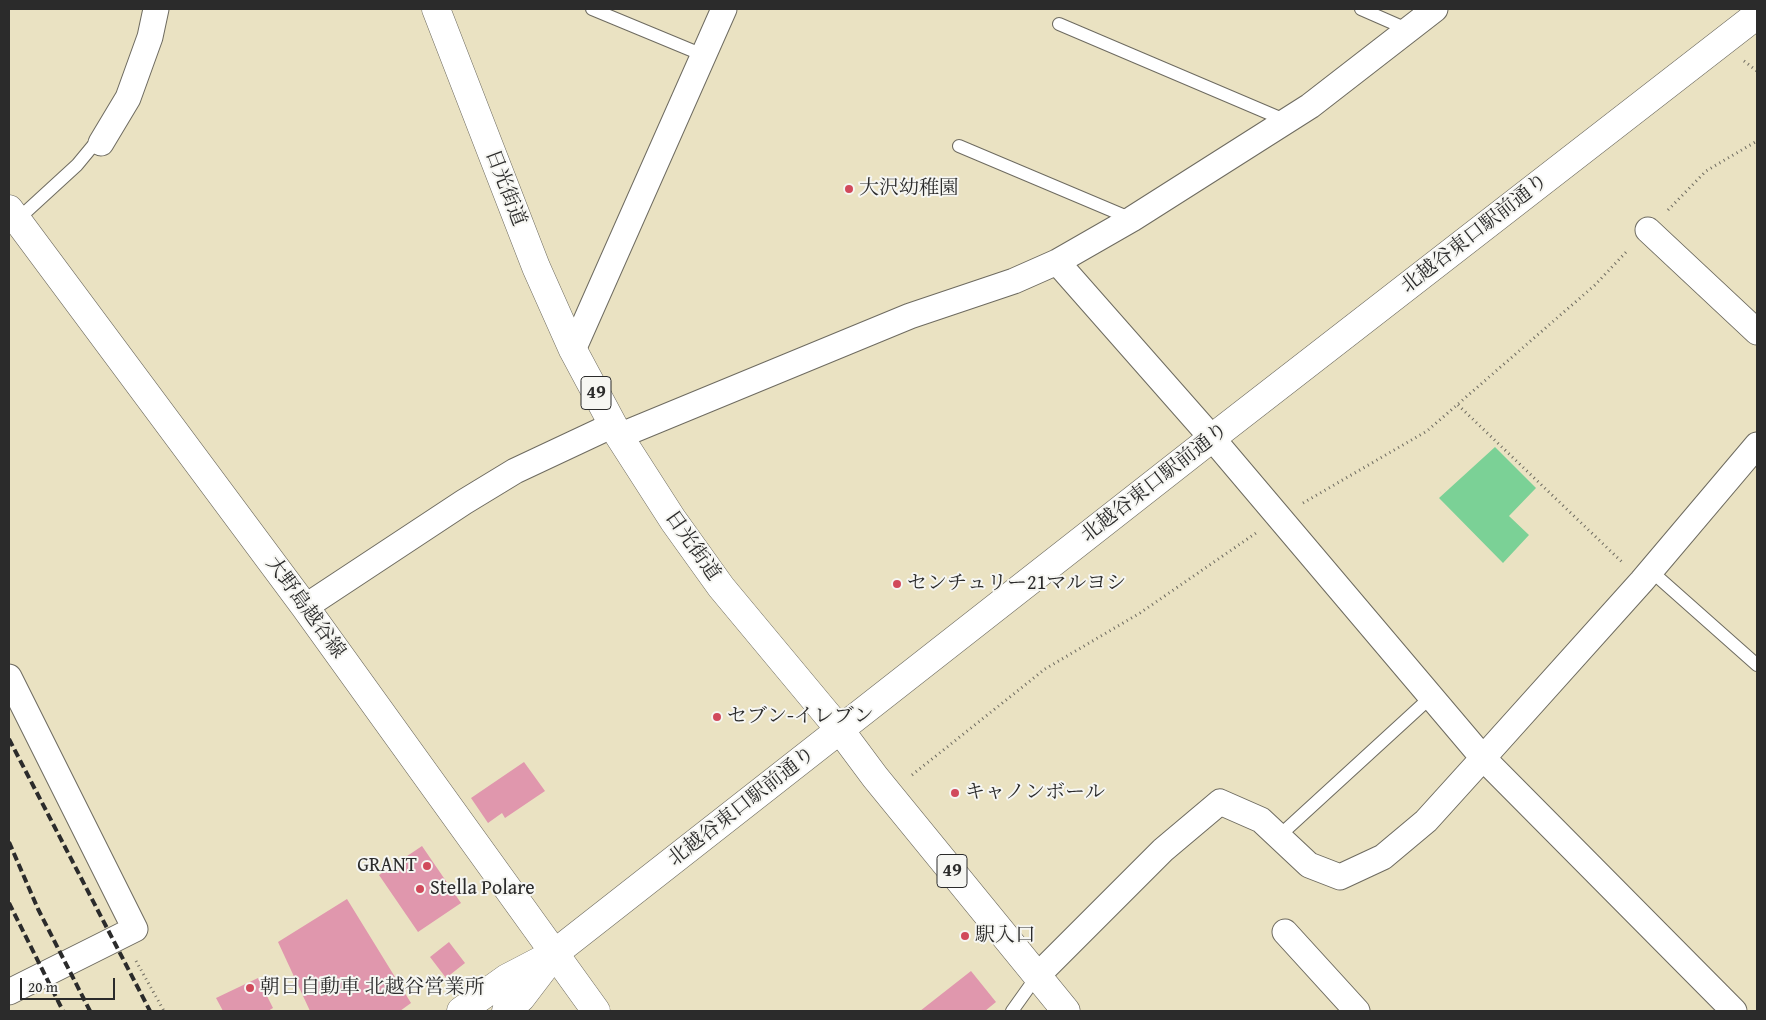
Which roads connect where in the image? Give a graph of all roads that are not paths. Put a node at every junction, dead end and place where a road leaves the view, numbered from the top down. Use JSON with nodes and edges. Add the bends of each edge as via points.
{"nodes":[{"id":1,"x":156,"y":9,"type":"edge"},
{"id":2,"x":436,"y":9,"type":"edge"},
{"id":3,"x":592,"y":9,"type":"edge"},
{"id":4,"x":724,"y":9,"type":"edge"},
{"id":5,"x":1361,"y":9,"type":"edge"},
{"id":6,"x":1435,"y":9,"type":"edge"},
{"id":7,"x":1757,"y":14,"type":"edge"},
{"id":8,"x":1059,"y":24,"type":"dead end"},
{"id":9,"x":1409,"y":30,"type":"junction"},
{"id":10,"x":703,"y":55,"type":"junction"},
{"id":11,"x":1287,"y":121,"type":"junction"},
{"id":12,"x":101,"y":144,"type":"joint"},
{"id":13,"x":959,"y":146,"type":"dead end"},
{"id":14,"x":1132,"y":219,"type":"junction"},
{"id":15,"x":12,"y":220,"type":"edge"},
{"id":16,"x":1648,"y":230,"type":"road end"},
{"id":17,"x":1057,"y":262,"type":"junction"},
{"id":18,"x":1757,"y":332,"type":"edge"},
{"id":19,"x":573,"y":350,"type":"junction"},
{"id":20,"x":616,"y":430,"type":"junction"},
{"id":21,"x":1212,"y":438,"type":"junction"},
{"id":22,"x":1757,"y":445,"type":"edge"},
{"id":23,"x":1647,"y":576,"type":"junction"},
{"id":24,"x":305,"y":607,"type":"junction"},
{"id":25,"x":1757,"y":665,"type":"edge"},
{"id":26,"x":9,"y":677,"type":"edge"},
{"id":27,"x":1432,"y":696,"type":"junction"},
{"id":28,"x":840,"y":730,"type":"junction"},
{"id":29,"x":1483,"y":758,"type":"junction"},
{"id":30,"x":1278,"y":837,"type":"junction"},
{"id":31,"x":1285,"y":932,"type":"dead end"},
{"id":32,"x":555,"y":953,"type":"junction"},
{"id":33,"x":1037,"y":976,"type":"junction"},
{"id":34,"x":9,"y":992,"type":"edge"},
{"id":35,"x":461,"y":1011,"type":"edge"},
{"id":36,"x":506,"y":1011,"type":"edge"},
{"id":37,"x":596,"y":1011,"type":"edge"},
{"id":38,"x":1012,"y":1011,"type":"edge"},
{"id":39,"x":1066,"y":1011,"type":"edge"},
{"id":40,"x":1357,"y":1011,"type":"edge"},
{"id":41,"x":1734,"y":1011,"type":"edge"}],
"edges":[{"from":1,"to":12,"type":"street","via":[[150,37],[128,98]]},
{"from":2,"to":19,"type":"main road","name":"日光街道","number":"49","via":[[536,267]]},
{"from":3,"to":10,"type":"lane"},
{"from":4,"to":10,"type":"street"},
{"from":5,"to":9,"type":"lane"},
{"from":6,"to":9,"type":"street"},
{"from":7,"to":21,"type":"main road","name":"北越谷東口駅前通り"},
{"from":8,"to":11,"type":"lane"},
{"from":9,"to":11,"type":"street"},
{"from":10,"to":19,"type":"street"},
{"from":11,"to":14,"type":"street"},
{"from":12,"to":15,"type":"lane","via":[[96,142],[77,165]]},
{"from":13,"to":14,"type":"lane"},
{"from":14,"to":17,"type":"street"},
{"from":15,"to":24,"type":"main road","name":"大野島越谷線"},
{"from":16,"to":18,"type":"street"},
{"from":17,"to":20,"type":"street"},
{"from":17,"to":21,"type":"street"},
{"from":19,"to":20,"type":"main road","name":"日光街道","number":"49"},
{"from":20,"to":24,"type":"street","via":[[515,471]]},
{"from":20,"to":28,"type":"main road","name":"日光街道","number":"49","via":[[673,520],[721,587]]},
{"from":21,"to":27,"type":"street"},
{"from":21,"to":28,"type":"main road","name":"北越谷東口駅前通り"},
{"from":22,"to":23,"type":"street"},
{"from":23,"to":25,"type":"lane"},
{"from":23,"to":29,"type":"street"},
{"from":24,"to":32,"type":"main road","name":"大野島越谷線"},
{"from":26,"to":34,"type":"street","via":[[135,929]]},
{"from":27,"to":29,"type":"street"},
{"from":27,"to":30,"type":"lane"},
{"from":28,"to":32,"type":"main road","name":"北越谷東口駅前通り"},
{"from":28,"to":33,"type":"main road","name":"日光街道","number":"49"},
{"from":29,"to":30,"type":"street","via":[[1426,821],[1383,857],[1340,877],[1309,865]]},
{"from":29,"to":41,"type":"street"},
{"from":30,"to":33,"type":"street","via":[[1261,820],[1220,802],[1163,850]]},
{"from":31,"to":40,"type":"street"},
{"from":32,"to":35,"type":"main road","via":[[508,978]]},
{"from":32,"to":36,"type":"main road","via":[[521,998]]},
{"from":32,"to":37,"type":"main road","name":"大野島越谷線"},
{"from":33,"to":38,"type":"lane"},
{"from":33,"to":39,"type":"main road","name":"日光街道","number":"49"}]}
